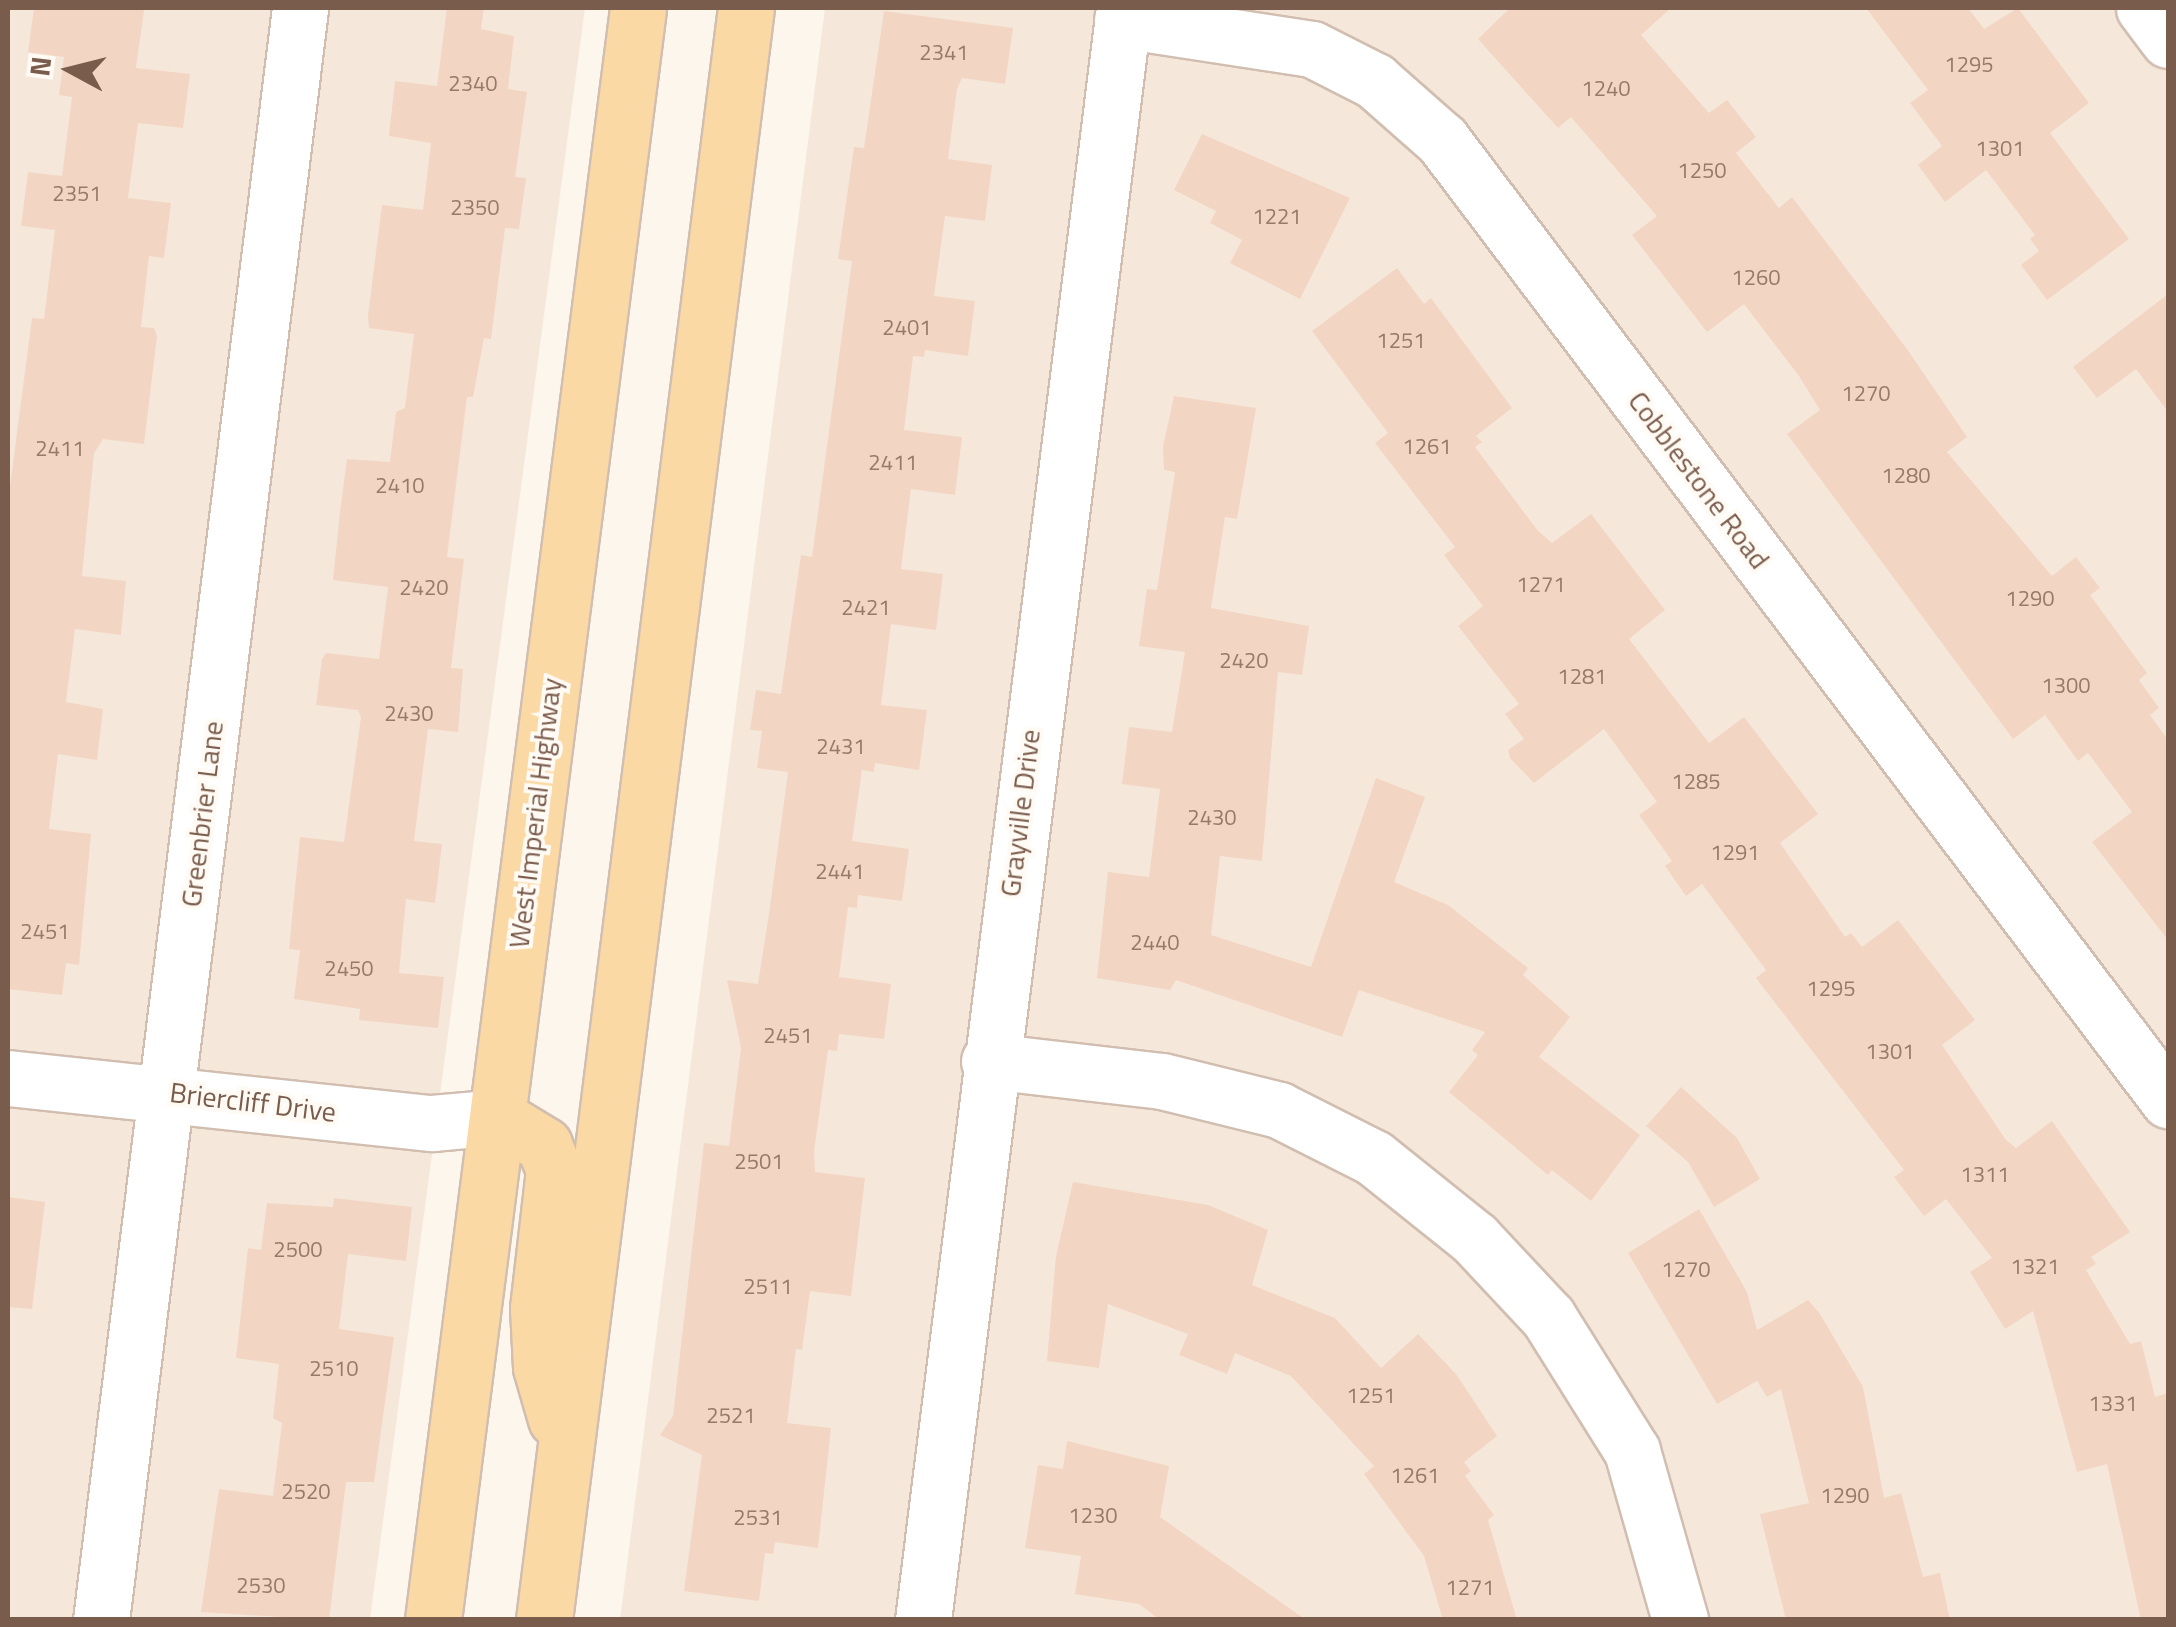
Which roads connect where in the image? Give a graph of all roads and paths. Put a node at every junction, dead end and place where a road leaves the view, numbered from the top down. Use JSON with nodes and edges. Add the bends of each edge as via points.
{"nodes":[{"id":1,"x":300,"y":8,"type":"edge"},
{"id":2,"x":638,"y":8,"type":"edge"},
{"id":3,"x":746,"y":8,"type":"edge"},
{"id":4,"x":2144,"y":8,"type":"edge"},
{"id":5,"x":1123,"y":14,"type":"edge"},
{"id":6,"x":2168,"y":40,"type":"edge"},
{"id":7,"x":988,"y":1060,"type":"junction"},
{"id":8,"x":8,"y":1078,"type":"edge"},
{"id":9,"x":169,"y":1092,"type":"junction"},
{"id":10,"x":2168,"y":1100,"type":"edge"},
{"id":11,"x":498,"y":1117,"type":"junction"},
{"id":12,"x":565,"y":1450,"type":"junction"},
{"id":13,"x":101,"y":1620,"type":"edge"},
{"id":14,"x":433,"y":1620,"type":"edge"},
{"id":15,"x":544,"y":1620,"type":"edge"},
{"id":16,"x":922,"y":1620,"type":"edge"},
{"id":17,"x":1680,"y":1620,"type":"edge"}],
"edges":[{"from":1,"to":9,"type":"street","name":"Greenbrier Lane"},
{"from":2,"to":11,"type":"main road","name":"West Imperial Highway"},
{"from":3,"to":12,"type":"main road"},
{"from":4,"to":6,"type":"street"},
{"from":5,"to":7,"type":"street","name":"Grayville Drive"},
{"from":5,"to":10,"type":"street","name":"Cobblestone Road","via":[[1312,49],[1374,81],[1442,140]]},
{"from":7,"to":16,"type":"street","name":"Grayville Drive"},
{"from":7,"to":17,"type":"street","via":[[1162,1080],[1279,1110],[1374,1158],[1475,1239],[1548,1317],[1632,1451]]},
{"from":8,"to":9,"type":"street","name":"Briercliff Drive"},
{"from":9,"to":11,"type":"street","name":"Briercliff Drive","via":[[432,1123]]},
{"from":9,"to":13,"type":"street","name":"Greenbrier Lane"},
{"from":11,"to":12,"type":"main road","via":[[544,1144],[554,1170],[538,1308],[540,1367]]},
{"from":11,"to":14,"type":"main road","name":"West Imperial Highway"},
{"from":12,"to":15,"type":"main road"}]}
